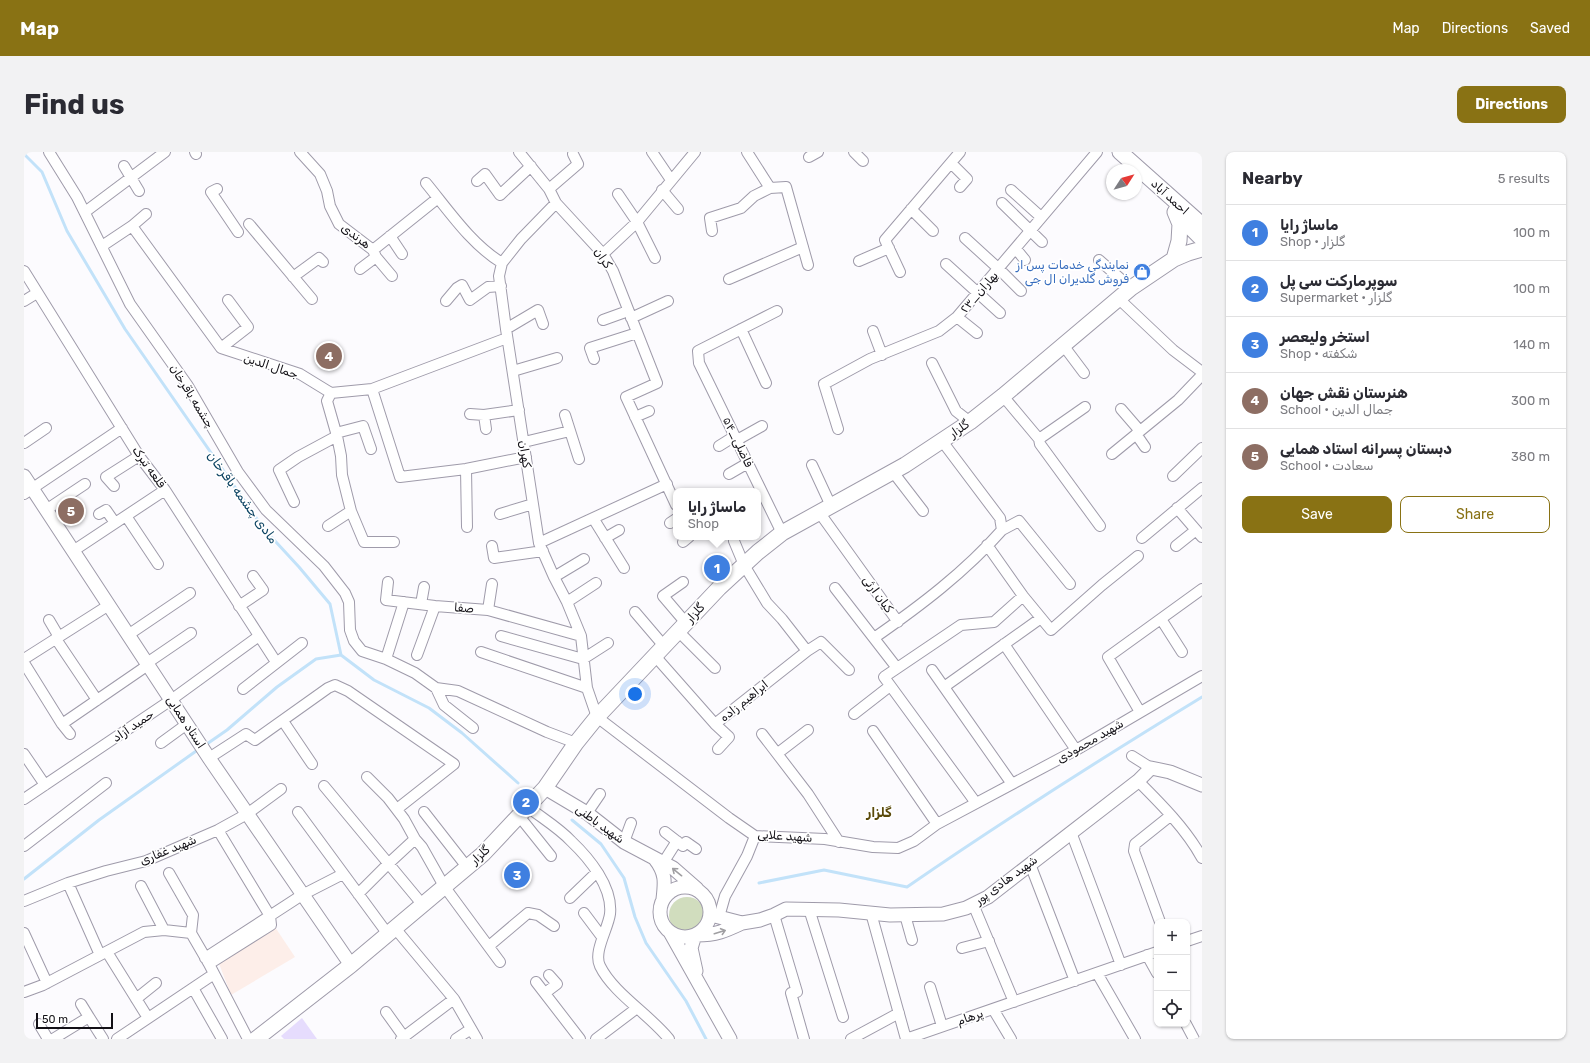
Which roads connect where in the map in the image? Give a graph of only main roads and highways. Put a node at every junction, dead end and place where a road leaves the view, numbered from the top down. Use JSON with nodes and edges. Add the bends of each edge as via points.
{"nodes":[{"id":1,"x":1110,"y":152,"type":"edge"},
{"id":2,"x":1120,"y":152,"type":"edge"},
{"id":3,"x":1123,"y":164,"type":"edge"},
{"id":4,"x":1142,"y":180,"type":"edge"},
{"id":5,"x":1181,"y":212,"type":"junction"},
{"id":6,"x":1202,"y":216,"type":"edge"},
{"id":7,"x":1199,"y":239,"type":"edge"},
{"id":8,"x":1174,"y":259,"type":"junction"},
{"id":9,"x":256,"y":1039,"type":"edge"}],
"edges":[{"from":1,"to":3,"type":"main road"},
{"from":2,"to":5,"type":"main road","name":"احمد آباد"},
{"from":4,"to":5,"type":"main road","name":"احمد آباد"},
{"from":5,"to":6,"type":"main road"},
{"from":5,"to":7,"type":"main road","name":"احمد آباد"},
{"from":5,"to":8,"type":"main road","via":[[1179,241]]},
{"from":7,"to":8,"type":"main road","name":"گلزار"},
{"from":8,"to":9,"type":"main road","name":"گلزار","via":[[1131,288],[970,422],[893,472],[782,533],[744,564],[597,716],[546,788],[483,854],[351,965]]}]}
